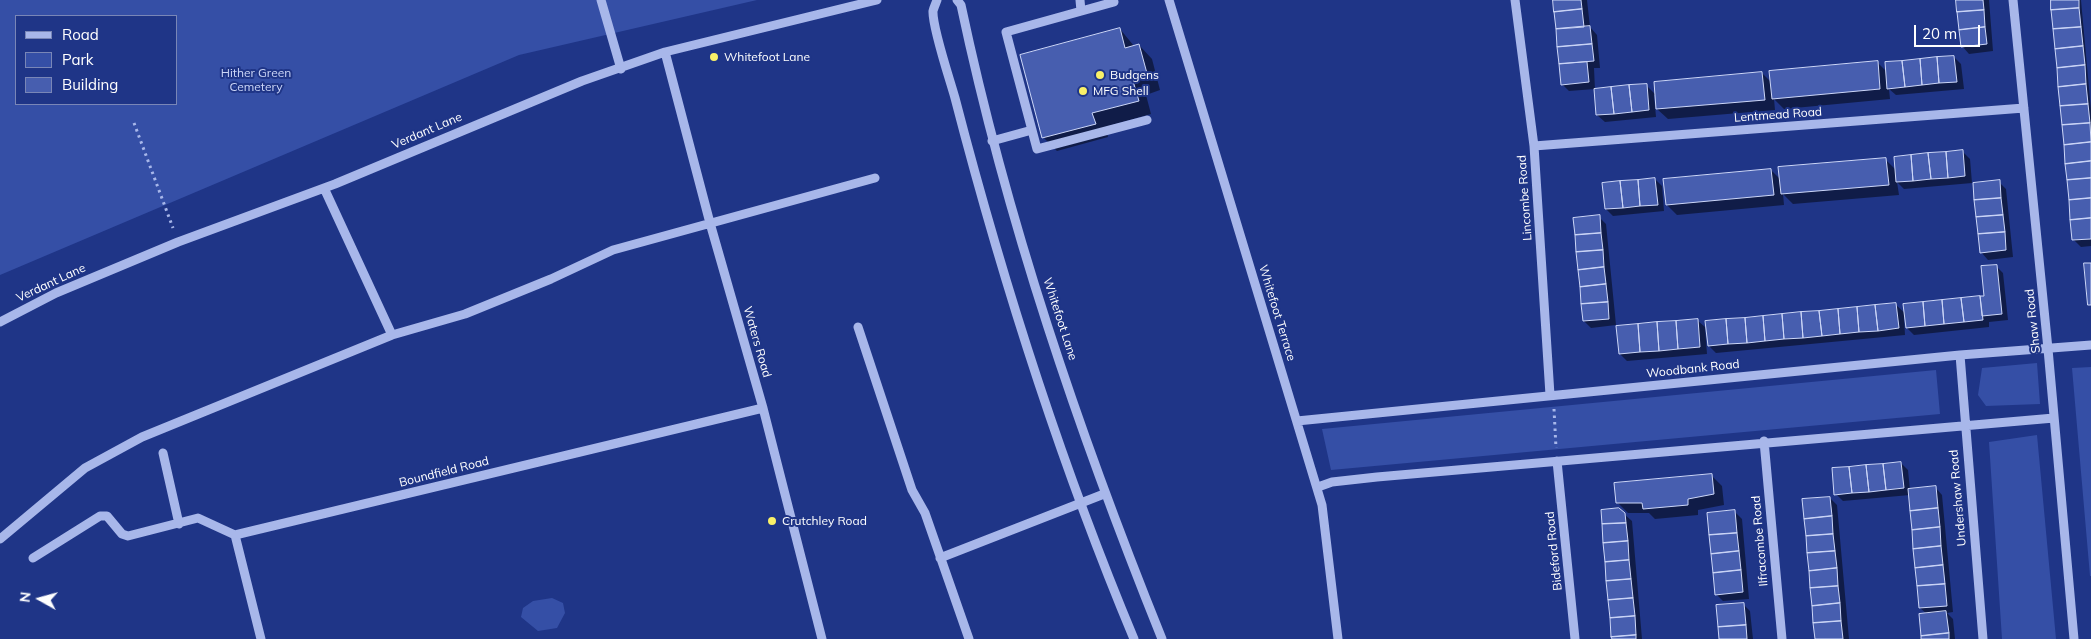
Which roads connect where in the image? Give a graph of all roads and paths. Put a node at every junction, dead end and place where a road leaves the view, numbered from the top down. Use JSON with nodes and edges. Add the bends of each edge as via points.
{"nodes":[{"id":1,"x":600,"y":0,"type":"edge"},
{"id":2,"x":877,"y":0,"type":"edge"},
{"id":3,"x":937,"y":0,"type":"edge"},
{"id":4,"x":957,"y":0,"type":"edge"},
{"id":5,"x":1080,"y":0,"type":"edge"},
{"id":6,"x":1169,"y":0,"type":"edge"},
{"id":7,"x":1515,"y":0,"type":"edge"},
{"id":8,"x":2013,"y":0,"type":"edge"},
{"id":9,"x":1114,"y":2,"type":"dead end"},
{"id":10,"x":1081,"y":11,"type":"junction"},
{"id":11,"x":665,"y":52,"type":"junction"},
{"id":12,"x":621,"y":69,"type":"junction"},
{"id":13,"x":2024,"y":108,"type":"junction"},
{"id":14,"x":1147,"y":120,"type":"dead end"},
{"id":15,"x":134,"y":123,"type":"dead end"},
{"id":16,"x":1032,"y":130,"type":"junction"},
{"id":17,"x":992,"y":141,"type":"junction"},
{"id":18,"x":1534,"y":146,"type":"junction"},
{"id":19,"x":875,"y":178,"type":"dead end"},
{"id":20,"x":324,"y":188,"type":"junction"},
{"id":21,"x":710,"y":223,"type":"junction"},
{"id":22,"x":178,"y":242,"type":"junction"},
{"id":23,"x":0,"y":322,"type":"edge"},
{"id":24,"x":858,"y":327,"type":"dead end"},
{"id":25,"x":392,"y":335,"type":"junction"},
{"id":26,"x":2091,"y":345,"type":"edge"},
{"id":27,"x":2048,"y":349,"type":"junction"},
{"id":28,"x":1960,"y":356,"type":"junction"},
{"id":29,"x":1552,"y":395,"type":"junction"},
{"id":30,"x":763,"y":408,"type":"junction"},
{"id":31,"x":2054,"y":418,"type":"junction"},
{"id":32,"x":1298,"y":420,"type":"junction"},
{"id":33,"x":1965,"y":426,"type":"junction"},
{"id":34,"x":1764,"y":442,"type":"junction"},
{"id":35,"x":163,"y":453,"type":"dead end"},
{"id":36,"x":1557,"y":461,"type":"junction"},
{"id":37,"x":1318,"y":487,"type":"junction"},
{"id":38,"x":1104,"y":494,"type":"junction"},
{"id":39,"x":1082,"y":503,"type":"junction"},
{"id":40,"x":179,"y":524,"type":"junction"},
{"id":41,"x":235,"y":535,"type":"junction"},
{"id":42,"x":0,"y":539,"type":"edge"},
{"id":43,"x":33,"y":558,"type":"dead end"},
{"id":44,"x":940,"y":558,"type":"junction"},
{"id":45,"x":261,"y":639,"type":"edge"},
{"id":46,"x":822,"y":639,"type":"edge"},
{"id":47,"x":969,"y":639,"type":"edge"},
{"id":48,"x":1134,"y":639,"type":"edge"},
{"id":49,"x":1162,"y":639,"type":"edge"},
{"id":50,"x":1338,"y":639,"type":"edge"},
{"id":51,"x":1575,"y":639,"type":"edge"},
{"id":52,"x":1782,"y":639,"type":"edge"},
{"id":53,"x":1982,"y":639,"type":"edge"},
{"id":54,"x":2074,"y":639,"type":"edge"}],
"edges":[{"from":1,"to":12,"type":"street"},
{"from":2,"to":11,"type":"street","name":"Verdant Lane"},
{"from":3,"to":39,"type":"street","via":[[933,10],[935,20],[969,150],[1010,290]]},
{"from":4,"to":17,"type":"street","name":"Whitefoot Lane","via":[[961,4]]},
{"from":5,"to":10,"type":"street"},
{"from":6,"to":32,"type":"street","name":"Whitefoot Terrace"},
{"from":7,"to":18,"type":"street","name":"Lincombe Road"},
{"from":8,"to":13,"type":"street","name":"Shaw Road"},
{"from":9,"to":10,"type":"street"},
{"from":10,"to":16,"type":"street","via":[[1006,32]]},
{"from":11,"to":12,"type":"street","name":"Verdant Lane"},
{"from":11,"to":21,"type":"street","name":"Waters Road"},
{"from":12,"to":20,"type":"street","name":"Verdant Lane","via":[[555,92]]},
{"from":13,"to":18,"type":"street","name":"Lentmead Road"},
{"from":13,"to":27,"type":"street","name":"Shaw Road"},
{"from":14,"to":16,"type":"street","via":[[1038,149]]},
{"from":15,"to":22,"type":"path"},
{"from":16,"to":17,"type":"street"},
{"from":17,"to":38,"type":"street","name":"Whitefoot Lane","via":[[1019,237]]},
{"from":18,"to":29,"type":"street","name":"Lincombe Road"},
{"from":19,"to":21,"type":"street"},
{"from":20,"to":22,"type":"street","name":"Verdant Lane"},
{"from":20,"to":25,"type":"street"},
{"from":21,"to":25,"type":"street","via":[[613,250],[465,314]]},
{"from":21,"to":30,"type":"street","name":"Waters Road"},
{"from":22,"to":23,"type":"street","name":"Verdant Lane","via":[[56,293]]},
{"from":24,"to":44,"type":"street","via":[[912,490],[925,512]]},
{"from":25,"to":42,"type":"street","via":[[134,442],[85,468]]},
{"from":26,"to":27,"type":"street","name":"Woodbank Road"},
{"from":27,"to":28,"type":"street","name":"Woodbank Road"},
{"from":27,"to":31,"type":"street","name":"Shaw Road"},
{"from":28,"to":29,"type":"street","name":"Woodbank Road"},
{"from":28,"to":33,"type":"street","name":"Undershaw Road"},
{"from":29,"to":32,"type":"street","name":"Woodbank Road"},
{"from":29,"to":36,"type":"path"},
{"from":30,"to":41,"type":"street","name":"Boundfield Road"},
{"from":30,"to":46,"type":"street","name":"Waters Road"},
{"from":31,"to":33,"type":"street"},
{"from":31,"to":54,"type":"street","name":"Shaw Road"},
{"from":32,"to":37,"type":"street","name":"Whitefoot Terrace"},
{"from":33,"to":34,"type":"street"},
{"from":33,"to":53,"type":"street","name":"Undershaw Road"},
{"from":34,"to":36,"type":"street"},
{"from":34,"to":52,"type":"street","name":"Ilfracombe Road"},
{"from":35,"to":40,"type":"street"},
{"from":36,"to":37,"type":"street","via":[[1341,481]]},
{"from":36,"to":51,"type":"street","name":"Bideford Road"},
{"from":37,"to":50,"type":"street","name":"Whitefoot Terrace"},
{"from":38,"to":39,"type":"street"},
{"from":38,"to":49,"type":"street","name":"Whitefoot Lane"},
{"from":39,"to":44,"type":"street"},
{"from":39,"to":48,"type":"street"},
{"from":40,"to":41,"type":"street","via":[[198,518]]},
{"from":40,"to":43,"type":"street","via":[[128,536],[122,534],[107,516],[100,516]]},
{"from":41,"to":45,"type":"street"},
{"from":44,"to":47,"type":"street"}]}
